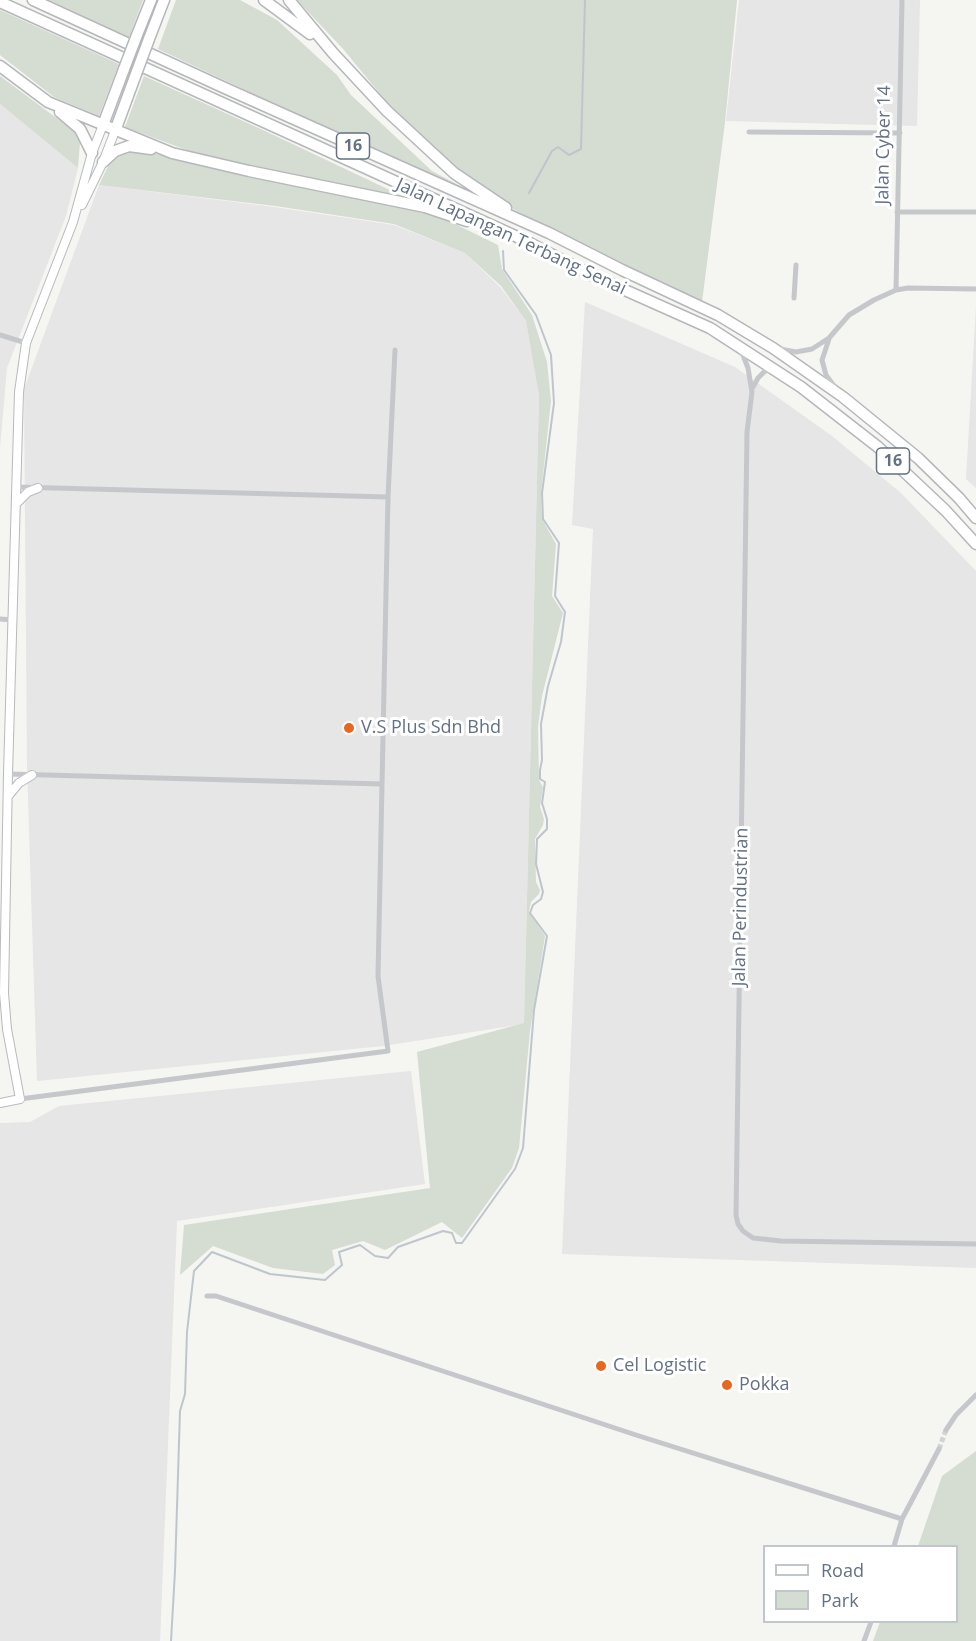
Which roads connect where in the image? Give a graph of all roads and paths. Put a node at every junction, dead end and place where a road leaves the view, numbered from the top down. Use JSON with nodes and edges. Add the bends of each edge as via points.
{"nodes":[{"id":1,"x":33,"y":0,"type":"edge"},
{"id":2,"x":151,"y":0,"type":"edge"},
{"id":3,"x":164,"y":0,"type":"edge"},
{"id":4,"x":264,"y":0,"type":"edge"},
{"id":5,"x":289,"y":0,"type":"edge"},
{"id":6,"x":902,"y":0,"type":"edge"},
{"id":7,"x":0,"y":2,"type":"edge"},
{"id":8,"x":333,"y":53,"type":"junction"},
{"id":9,"x":0,"y":66,"type":"edge"},
{"id":10,"x":48,"y":102,"type":"junction"},
{"id":11,"x":103,"y":125,"type":"junction"},
{"id":12,"x":115,"y":131,"type":"junction"},
{"id":13,"x":749,"y":132,"type":"dead end"},
{"id":14,"x":900,"y":133,"type":"junction"},
{"id":15,"x":92,"y":153,"type":"junction"},
{"id":16,"x":172,"y":153,"type":"junction"},
{"id":17,"x":104,"y":162,"type":"junction"},
{"id":18,"x":897,"y":212,"type":"junction"},
{"id":19,"x":976,"y":212,"type":"edge"},
{"id":20,"x":73,"y":222,"type":"junction"},
{"id":21,"x":549,"y":233,"type":"junction"},
{"id":22,"x":524,"y":240,"type":"junction"},
{"id":23,"x":796,"y":265,"type":"dead end"},
{"id":24,"x":976,"y":289,"type":"edge"},
{"id":25,"x":896,"y":290,"type":"junction"},
{"id":26,"x":794,"y":298,"type":"dead end"},
{"id":27,"x":0,"y":334,"type":"edge"},
{"id":28,"x":829,"y":338,"type":"junction"},
{"id":29,"x":26,"y":343,"type":"junction"},
{"id":30,"x":740,"y":348,"type":"junction"},
{"id":31,"x":773,"y":348,"type":"junction"},
{"id":32,"x":395,"y":350,"type":"dead end"},
{"id":33,"x":775,"y":370,"type":"junction"},
{"id":34,"x":752,"y":392,"type":"junction"},
{"id":35,"x":843,"y":398,"type":"junction"},
{"id":36,"x":17,"y":487,"type":"junction"},
{"id":37,"x":38,"y":488,"type":"junction"},
{"id":38,"x":388,"y":497,"type":"junction"},
{"id":39,"x":16,"y":504,"type":"junction"},
{"id":40,"x":976,"y":518,"type":"edge"},
{"id":41,"x":976,"y":544,"type":"edge"},
{"id":42,"x":0,"y":619,"type":"edge"},
{"id":43,"x":13,"y":620,"type":"junction"},
{"id":44,"x":8,"y":774,"type":"junction"},
{"id":45,"x":32,"y":775,"type":"junction"},
{"id":46,"x":382,"y":784,"type":"junction"},
{"id":47,"x":8,"y":795,"type":"junction"},
{"id":48,"x":20,"y":1099,"type":"junction"},
{"id":49,"x":0,"y":1102,"type":"edge"},
{"id":50,"x":976,"y":1244,"type":"edge"},
{"id":51,"x":207,"y":1296,"type":"dead end"},
{"id":52,"x":976,"y":1395,"type":"edge"},
{"id":53,"x":946,"y":1430,"type":"tunnel mouth"},
{"id":54,"x":939,"y":1449,"type":"tunnel mouth"},
{"id":55,"x":902,"y":1519,"type":"junction"},
{"id":56,"x":894,"y":1545,"type":"edge"},
{"id":57,"x":870,"y":1623,"type":"edge"},
{"id":58,"x":864,"y":1641,"type":"edge"}],
"edges":[{"from":1,"to":21,"type":"highway","name":"Jalan Lapangan Terbang Senai","number":"16"},
{"from":2,"to":11,"type":"highway","bridge":true},
{"from":3,"to":12,"type":"highway","bridge":true},
{"from":4,"to":8,"type":"highway"},
{"from":5,"to":8,"type":"highway"},
{"from":6,"to":14,"type":"street","name":"Jalan Cyber 14"},
{"from":7,"to":22,"type":"highway","name":"Jalan Lapangan Terbang Senai","number":"16"},
{"from":8,"to":21,"type":"highway","via":[[435,158],[475,189]]},
{"from":9,"to":10,"type":"highway"},
{"from":10,"to":11,"type":"highway"},
{"from":10,"to":15,"type":"highway","via":[[80,129]]},
{"from":11,"to":12,"type":"highway"},
{"from":11,"to":15,"type":"main road"},
{"from":12,"to":16,"type":"highway"},
{"from":12,"to":17,"type":"main road"},
{"from":13,"to":14,"type":"street"},
{"from":14,"to":18,"type":"street","name":"Jalan Cyber 14"},
{"from":15,"to":20,"type":"main road"},
{"from":16,"to":17,"type":"highway","via":[[129,146],[115,151]]},
{"from":16,"to":22,"type":"highway","via":[[425,207]]},
{"from":17,"to":20,"type":"main road"},
{"from":18,"to":19,"type":"street"},
{"from":18,"to":25,"type":"street","name":"Jalan Cyber 14"},
{"from":20,"to":29,"type":"main road"},
{"from":21,"to":31,"type":"highway","name":"Jalan Lapangan Terbang Senai","number":"16","via":[[718,315]]},
{"from":22,"to":30,"type":"highway","name":"Jalan Lapangan Terbang Senai","number":"16","via":[[710,328]]},
{"from":23,"to":26,"type":"street"},
{"from":24,"to":25,"type":"street"},
{"from":25,"to":28,"type":"street","via":[[849,315]]},
{"from":27,"to":29,"type":"street"},
{"from":28,"to":31,"type":"street","via":[[804,351]]},
{"from":28,"to":35,"type":"street","via":[[822,360],[829,379]]},
{"from":29,"to":36,"type":"main road","via":[[18,392]]},
{"from":30,"to":33,"type":"highway","name":"Jalan Lapangan Terbang Senai","number":"16"},
{"from":30,"to":34,"type":"street","name":"Jalan Perindustrian"},
{"from":31,"to":35,"type":"highway","name":"Jalan Lapangan Terbang Senai","number":"16"},
{"from":32,"to":38,"type":"street"},
{"from":33,"to":34,"type":"street","via":[[761,374]]},
{"from":33,"to":41,"type":"highway","name":"Jalan Lapangan Terbang Senai","number":"16","via":[[878,447]]},
{"from":34,"to":50,"type":"street","name":"Jalan Perindustrian","via":[[747,432],[738,1224],[753,1238],[772,1240]]},
{"from":35,"to":40,"type":"highway","name":"Jalan Lapangan Terbang Senai","number":"16","via":[[918,458]]},
{"from":36,"to":37,"type":"street"},
{"from":36,"to":39,"type":"main road"},
{"from":37,"to":38,"type":"street"},
{"from":37,"to":39,"type":"main road"},
{"from":38,"to":46,"type":"street"},
{"from":39,"to":43,"type":"main road"},
{"from":42,"to":43,"type":"street"},
{"from":43,"to":44,"type":"main road"},
{"from":44,"to":45,"type":"street"},
{"from":44,"to":47,"type":"main road"},
{"from":45,"to":46,"type":"street"},
{"from":45,"to":47,"type":"main road"},
{"from":46,"to":48,"type":"street","via":[[378,976],[388,1051]]},
{"from":47,"to":48,"type":"main road","via":[[4,993]]},
{"from":48,"to":49,"type":"main road"},
{"from":51,"to":55,"type":"street"},
{"from":52,"to":53,"type":"street"},
{"from":54,"to":55,"type":"street"},
{"from":55,"to":56,"type":"street"},
{"from":57,"to":58,"type":"street"}]}
